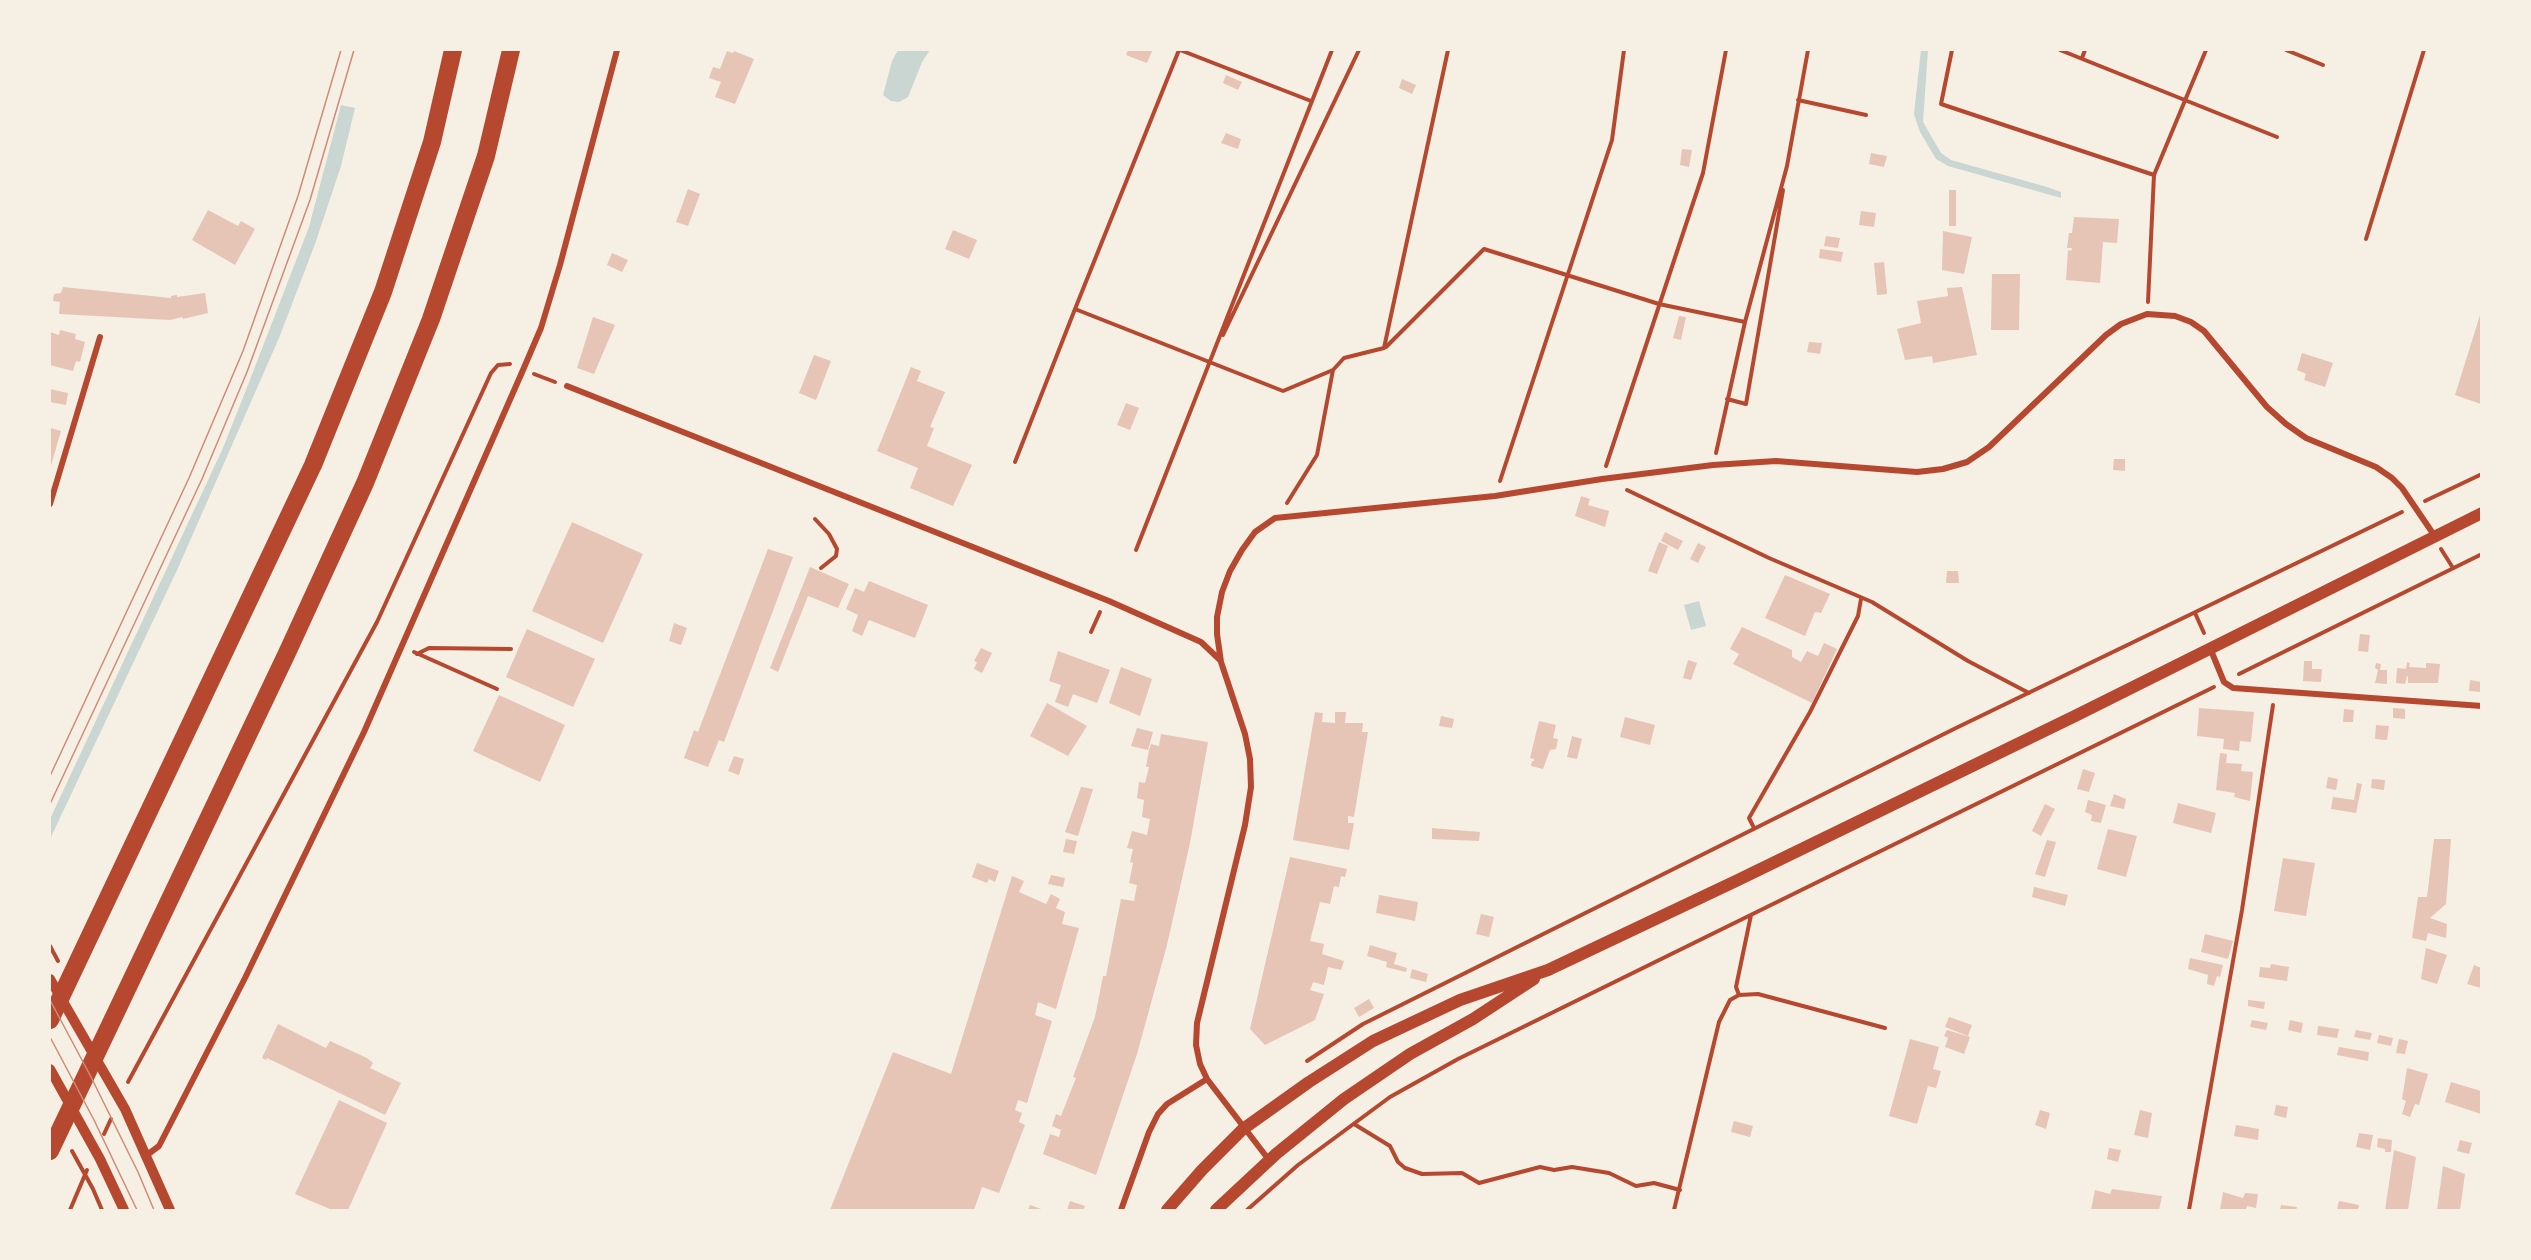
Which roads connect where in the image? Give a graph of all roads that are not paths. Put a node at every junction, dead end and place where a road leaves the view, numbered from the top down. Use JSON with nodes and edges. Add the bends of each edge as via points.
{"nodes":[{"id":1,"x":453,"y":50,"type":"edge"},
{"id":2,"x":511,"y":50,"type":"edge"},
{"id":3,"x":617,"y":50,"type":"edge"},
{"id":4,"x":100,"y":337,"type":"dead end"},
{"id":5,"x":567,"y":386,"type":"road end"},
{"id":6,"x":50,"y":504,"type":"edge"},
{"id":7,"x":2481,"y":513,"type":"edge"},
{"id":8,"x":2434,"y":536,"type":"junction"},
{"id":9,"x":2210,"y":648,"type":"junction"},
{"id":10,"x":1221,"y":662,"type":"junction"},
{"id":11,"x":2481,"y":706,"type":"edge"},
{"id":12,"x":1548,"y":970,"type":"junction"},
{"id":13,"x":50,"y":979,"type":"edge"},
{"id":14,"x":50,"y":1020,"type":"edge"},
{"id":15,"x":50,"y":1069,"type":"edge"},
{"id":16,"x":1207,"y":1079,"type":"junction"},
{"id":17,"x":1243,"y":1129,"type":"junction"},
{"id":18,"x":50,"y":1151,"type":"edge"},
{"id":19,"x":147,"y":1155,"type":"junction"},
{"id":20,"x":1269,"y":1160,"type":"junction"},
{"id":21,"x":124,"y":1210,"type":"edge"},
{"id":22,"x":170,"y":1210,"type":"edge"},
{"id":23,"x":1121,"y":1210,"type":"edge"},
{"id":24,"x":1167,"y":1210,"type":"edge"},
{"id":25,"x":1216,"y":1210,"type":"edge"}],
"edges":[{"from":1,"to":14,"type":"highway","via":[[432,141],[386,281],[313,465]]},
{"from":2,"to":18,"type":"highway","via":[[486,156],[446,275],[365,483]]},
{"from":3,"to":19,"type":"street","via":[[541,328],[364,732],[159,1146]]},
{"from":4,"to":6,"type":"street"},
{"from":5,"to":10,"type":"street","via":[[1105,600],[1202,642]]},
{"from":7,"to":8,"type":"main road"},
{"from":8,"to":9,"type":"main road"},
{"from":8,"to":10,"type":"street","via":[[2392,478],[2376,467],[2306,438],[2286,424],[2198,327],[2175,316],[2147,314],[2121,324],[2106,336],[2004,435],[1967,462],[1943,469],[1917,472],[1786,462],[1713,465],[1495,496],[1275,518],[1256,532],[1242,550],[1226,582],[1217,617]]},
{"from":9,"to":11,"type":"street","via":[[2223,682],[2233,688]]},
{"from":9,"to":12,"type":"main road"},
{"from":10,"to":16,"type":"street","via":[[1245,734],[1251,787],[1197,1023],[1196,1045]]},
{"from":12,"to":17,"type":"main road","via":[[1460,1000],[1373,1041]]},
{"from":12,"to":20,"type":"main road","via":[[1473,1020],[1410,1053],[1344,1099]]},
{"from":13,"to":19,"type":"street"},
{"from":15,"to":21,"type":"street"},
{"from":16,"to":17,"type":"street"},
{"from":16,"to":23,"type":"street","via":[[1158,1114]]},
{"from":17,"to":20,"type":"street"},
{"from":17,"to":24,"type":"main road"},
{"from":19,"to":22,"type":"street"},
{"from":20,"to":25,"type":"main road"}]}
